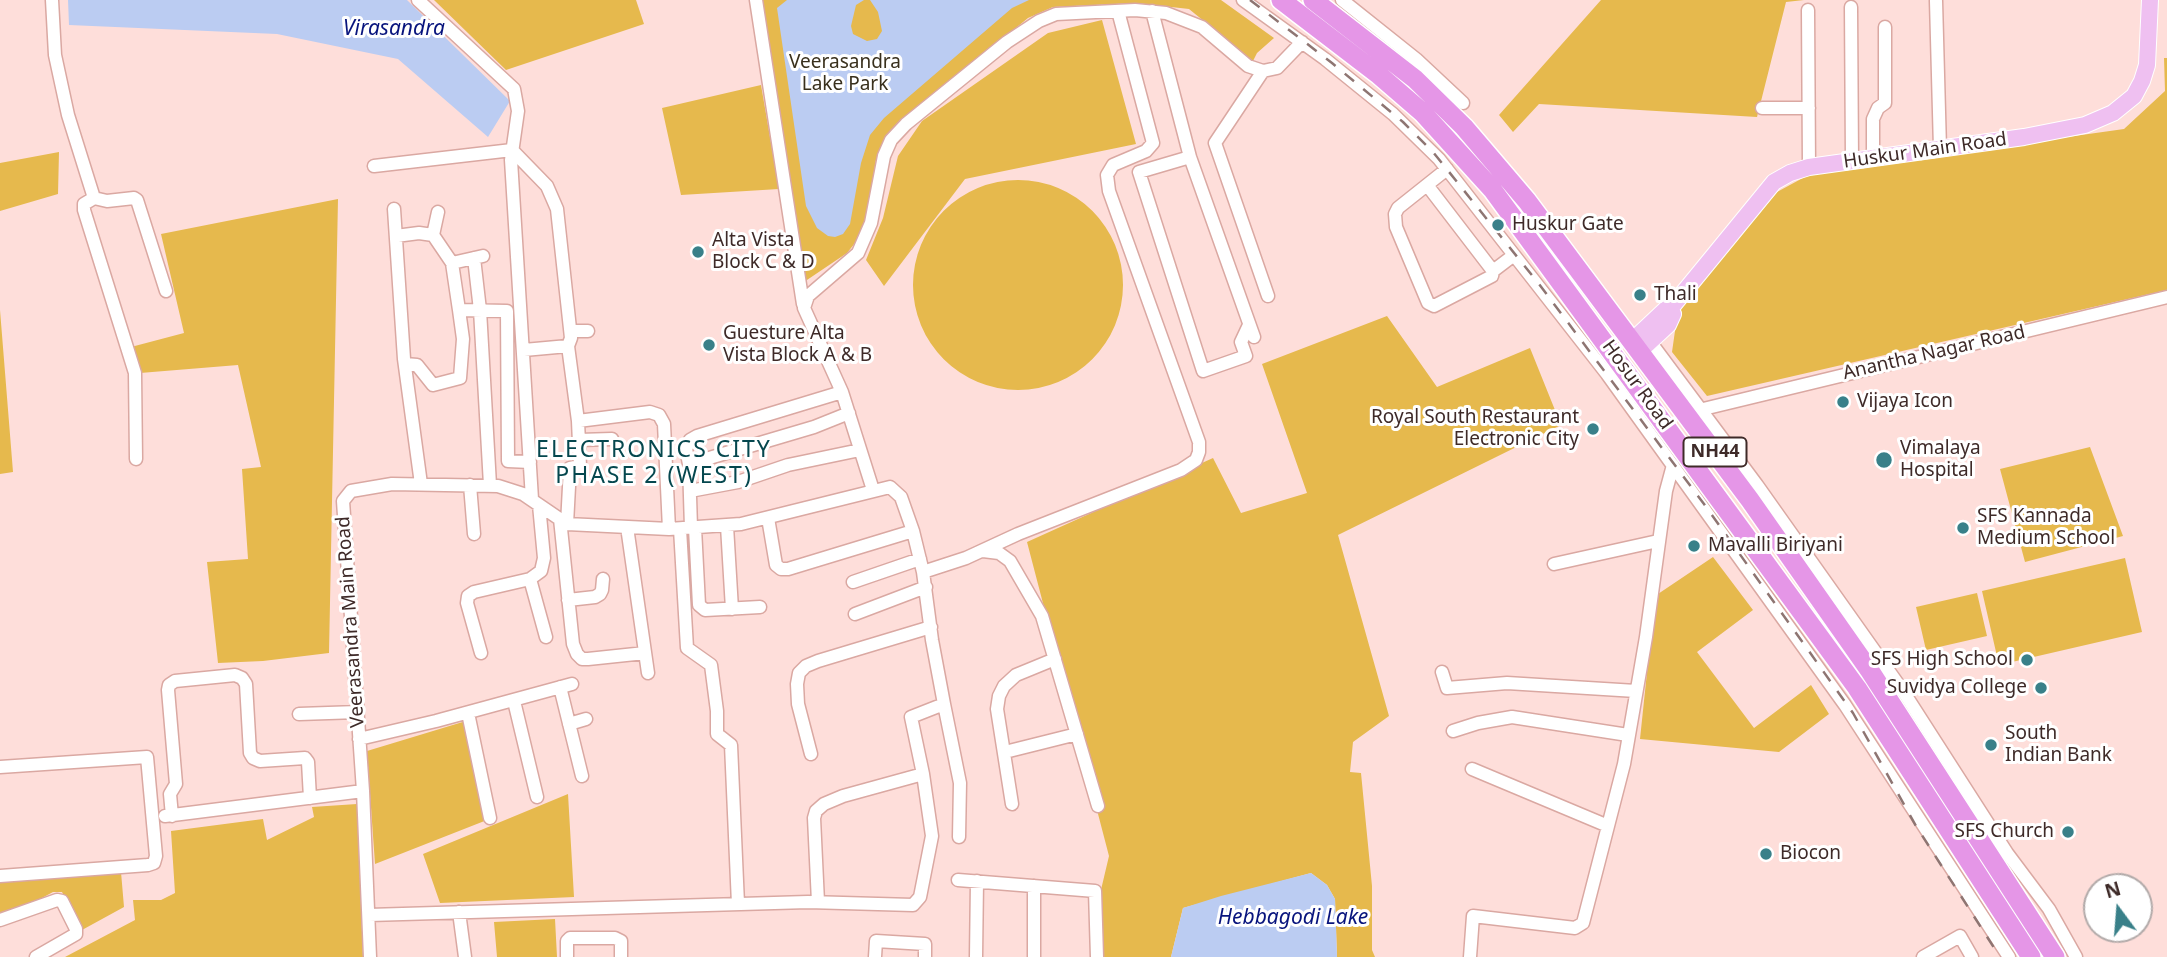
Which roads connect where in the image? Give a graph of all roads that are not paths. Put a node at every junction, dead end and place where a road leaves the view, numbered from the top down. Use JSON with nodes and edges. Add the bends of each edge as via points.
{"nodes":[{"id":1,"x":51,"y":0,"type":"edge"},
{"id":2,"x":418,"y":0,"type":"edge"},
{"id":3,"x":756,"y":0,"type":"edge"},
{"id":4,"x":1243,"y":0,"type":"edge"},
{"id":5,"x":1282,"y":0,"type":"edge"},
{"id":6,"x":1313,"y":0,"type":"edge"},
{"id":7,"x":1342,"y":0,"type":"edge"},
{"id":8,"x":2150,"y":0,"type":"edge"},
{"id":9,"x":1936,"y":1,"type":"edge"},
{"id":10,"x":1851,"y":7,"type":"dead end"},
{"id":11,"x":1808,"y":10,"type":"dead end"},
{"id":12,"x":1118,"y":11,"type":"junction"},
{"id":13,"x":1152,"y":11,"type":"junction"},
{"id":14,"x":1885,"y":27,"type":"dead end"},
{"id":15,"x":1302,"y":42,"type":"junction"},
{"id":16,"x":1263,"y":71,"type":"junction"},
{"id":17,"x":1762,"y":108,"type":"dead end"},
{"id":18,"x":1809,"y":108,"type":"junction"},
{"id":19,"x":1458,"y":109,"type":"junction"},
{"id":20,"x":1940,"y":149,"type":"junction"},
{"id":21,"x":512,"y":150,"type":"junction"},
{"id":22,"x":1190,"y":157,"type":"junction"},
{"id":23,"x":1873,"y":158,"type":"junction"},
{"id":24,"x":1852,"y":161,"type":"junction"},
{"id":25,"x":374,"y":166,"type":"dead end"},
{"id":26,"x":1809,"y":167,"type":"junction"},
{"id":27,"x":1447,"y":169,"type":"junction"},
{"id":28,"x":1427,"y":185,"type":"junction"},
{"id":29,"x":94,"y":198,"type":"junction"},
{"id":30,"x":394,"y":209,"type":"dead end"},
{"id":31,"x":438,"y":212,"type":"dead end"},
{"id":32,"x":437,"y":230,"type":"junction"},
{"id":33,"x":396,"y":236,"type":"junction"},
{"id":34,"x":1512,"y":252,"type":"junction"},
{"id":35,"x":452,"y":262,"type":"junction"},
{"id":36,"x":1490,"y":268,"type":"junction"},
{"id":37,"x":166,"y":291,"type":"dead end"},
{"id":38,"x":1268,"y":296,"type":"dead end"},
{"id":39,"x":2167,"y":297,"type":"edge"},
{"id":40,"x":804,"y":308,"type":"junction"},
{"id":41,"x":459,"y":310,"type":"junction"},
{"id":42,"x":480,"y":310,"type":"junction"},
{"id":43,"x":571,"y":331,"type":"junction"},
{"id":44,"x":588,"y":331,"type":"dead end"},
{"id":45,"x":1641,"y":341,"type":"junction"},
{"id":46,"x":568,"y":346,"type":"junction"},
{"id":47,"x":524,"y":350,"type":"junction"},
{"id":48,"x":405,"y":365,"type":"junction"},
{"id":49,"x":842,"y":391,"type":"junction"},
{"id":50,"x":1694,"y":411,"type":"junction"},
{"id":51,"x":849,"y":412,"type":"junction"},
{"id":52,"x":578,"y":421,"type":"junction"},
{"id":53,"x":612,"y":439,"type":"dead end"},
{"id":54,"x":579,"y":440,"type":"junction"},
{"id":55,"x":860,"y":450,"type":"junction"},
{"id":56,"x":136,"y":459,"type":"dead end"},
{"id":57,"x":530,"y":462,"type":"junction"},
{"id":58,"x":689,"y":464,"type":"junction"},
{"id":59,"x":1672,"y":465,"type":"junction"},
{"id":60,"x":421,"y":484,"type":"junction"},
{"id":61,"x":470,"y":485,"type":"junction"},
{"id":62,"x":490,"y":485,"type":"junction"},
{"id":63,"x":873,"y":490,"type":"junction"},
{"id":64,"x":690,"y":491,"type":"junction"},
{"id":65,"x":536,"y":502,"type":"junction"},
{"id":66,"x":1761,"y":504,"type":"junction"},
{"id":67,"x":768,"y":518,"type":"junction"},
{"id":68,"x":563,"y":521,"type":"junction"},
{"id":69,"x":727,"y":526,"type":"junction"},
{"id":70,"x":627,"y":527,"type":"junction"},
{"id":71,"x":684,"y":529,"type":"junction"},
{"id":72,"x":914,"y":531,"type":"junction"},
{"id":73,"x":474,"y":534,"type":"dead end"},
{"id":74,"x":1658,"y":541,"type":"junction"},
{"id":75,"x":983,"y":550,"type":"junction"},
{"id":76,"x":920,"y":559,"type":"junction"},
{"id":77,"x":1554,"y":564,"type":"dead end"},
{"id":78,"x":923,"y":572,"type":"junction"},
{"id":79,"x":530,"y":579,"type":"junction"},
{"id":80,"x":603,"y":579,"type":"dead end"},
{"id":81,"x":853,"y":582,"type":"dead end"},
{"id":82,"x":926,"y":587,"type":"junction"},
{"id":83,"x":568,"y":600,"type":"junction"},
{"id":84,"x":760,"y":607,"type":"dead end"},
{"id":85,"x":732,"y":609,"type":"junction"},
{"id":86,"x":855,"y":614,"type":"dead end"},
{"id":87,"x":930,"y":627,"type":"junction"},
{"id":88,"x":546,"y":638,"type":"dead end"},
{"id":89,"x":481,"y":653,"type":"dead end"},
{"id":90,"x":645,"y":653,"type":"junction"},
{"id":91,"x":1055,"y":659,"type":"junction"},
{"id":92,"x":1442,"y":672,"type":"dead end"},
{"id":93,"x":648,"y":673,"type":"dead end"},
{"id":94,"x":1636,"y":691,"type":"junction"},
{"id":95,"x":514,"y":701,"type":"junction"},
{"id":96,"x":944,"y":704,"type":"junction"},
{"id":97,"x":358,"y":712,"type":"junction"},
{"id":98,"x":468,"y":713,"type":"junction"},
{"id":99,"x":299,"y":714,"type":"dead end"},
{"id":100,"x":586,"y":719,"type":"dead end"},
{"id":101,"x":569,"y":724,"type":"junction"},
{"id":102,"x":1453,"y":731,"type":"dead end"},
{"id":103,"x":1077,"y":734,"type":"junction"},
{"id":104,"x":1628,"y":735,"type":"junction"},
{"id":105,"x":359,"y":739,"type":"junction"},
{"id":106,"x":1005,"y":752,"type":"junction"},
{"id":107,"x":811,"y":754,"type":"dead end"},
{"id":108,"x":173,"y":755,"type":"junction"},
{"id":109,"x":147,"y":757,"type":"junction"},
{"id":110,"x":0,"y":767,"type":"edge"},
{"id":111,"x":1472,"y":769,"type":"dead end"},
{"id":112,"x":923,"y":774,"type":"junction"},
{"id":113,"x":582,"y":776,"type":"dead end"},
{"id":114,"x":363,"y":791,"type":"junction"},
{"id":115,"x":537,"y":797,"type":"dead end"},
{"id":116,"x":310,"y":798,"type":"junction"},
{"id":117,"x":1012,"y":803,"type":"dead end"},
{"id":118,"x":1098,"y":807,"type":"dead end"},
{"id":119,"x":172,"y":816,"type":"junction"},
{"id":120,"x":154,"y":817,"type":"junction"},
{"id":121,"x":490,"y":818,"type":"dead end"},
{"id":122,"x":1608,"y":826,"type":"junction"},
{"id":123,"x":959,"y":837,"type":"dead end"},
{"id":124,"x":0,"y":876,"type":"edge"},
{"id":125,"x":958,"y":880,"type":"dead end"},
{"id":126,"x":977,"y":881,"type":"junction"},
{"id":127,"x":1034,"y":886,"type":"junction"},
{"id":128,"x":818,"y":902,"type":"junction"},
{"id":129,"x":738,"y":904,"type":"junction"},
{"id":130,"x":459,"y":912,"type":"junction"},
{"id":131,"x":369,"y":915,"type":"junction"},
{"id":132,"x":0,"y":920,"type":"edge"},
{"id":133,"x":36,"y":957,"type":"edge"},
{"id":134,"x":370,"y":957,"type":"edge"},
{"id":135,"x":465,"y":957,"type":"edge"},
{"id":136,"x":567,"y":957,"type":"edge"},
{"id":137,"x":621,"y":957,"type":"edge"},
{"id":138,"x":876,"y":957,"type":"edge"},
{"id":139,"x":925,"y":957,"type":"edge"},
{"id":140,"x":976,"y":957,"type":"edge"},
{"id":141,"x":1034,"y":957,"type":"edge"},
{"id":142,"x":1097,"y":957,"type":"edge"},
{"id":143,"x":1470,"y":957,"type":"edge"},
{"id":144,"x":1923,"y":957,"type":"edge"},
{"id":145,"x":1972,"y":957,"type":"edge"},
{"id":146,"x":2009,"y":957,"type":"edge"},
{"id":147,"x":2031,"y":957,"type":"edge"},
{"id":148,"x":2055,"y":957,"type":"edge"},
{"id":149,"x":2076,"y":957,"type":"edge"}],
"edges":[{"from":1,"to":29,"type":"street","via":[[55,55],[68,115]]},
{"from":2,"to":21,"type":"street","via":[[514,89],[518,111]]},
{"from":3,"to":40,"type":"street"},
{"from":4,"to":15,"type":"street"},
{"from":5,"to":147,"type":"highway","name":"Hosur Road","number":"NH44","via":[[1423,113],[1492,189],[1857,688]]},
{"from":6,"to":19,"type":"highway","name":"Hosur Road","number":"NH44"},
{"from":7,"to":19,"type":"street","via":[[1416,59]]},
{"from":8,"to":20,"type":"main road","name":"Huskur Main Road","via":[[2142,81],[2134,96],[2113,113],[2085,125]]},
{"from":9,"to":20,"type":"street"},
{"from":10,"to":24,"type":"street"},
{"from":11,"to":18,"type":"street"},
{"from":12,"to":13,"type":"street"},
{"from":12,"to":40,"type":"street","via":[[1056,14],[1039,21],[906,124],[884,156],[871,223],[858,253],[808,296]]},
{"from":12,"to":75,"type":"street","via":[[1153,143],[1146,152],[1113,165],[1107,175],[1109,191],[1199,452],[1196,460],[1181,470]]},
{"from":13,"to":16,"type":"street","via":[[1202,27],[1248,66]]},
{"from":13,"to":22,"type":"street"},
{"from":14,"to":23,"type":"street","via":[[1885,103],[1873,119]]},
{"from":15,"to":16,"type":"street","via":[[1277,68]]},
{"from":15,"to":27,"type":"street","via":[[1393,114]]},
{"from":16,"to":38,"type":"street","via":[[1215,143]]},
{"from":17,"to":18,"type":"street"},
{"from":18,"to":26,"type":"street"},
{"from":19,"to":45,"type":"highway","name":"Hosur Road","number":"NH44"},
{"from":20,"to":23,"type":"main road","name":"Huskur Main Road"},
{"from":21,"to":25,"type":"street"},
{"from":21,"to":43,"type":"street","via":[[553,197]]},
{"from":21,"to":47,"type":"street"},
{"from":22,"to":22,"type":"street","via":[[1252,331],[1241,342],[1245,356],[1203,371],[1139,172]]},
{"from":23,"to":24,"type":"main road","name":"Huskur Main Road"},
{"from":24,"to":26,"type":"main road","name":"Huskur Main Road"},
{"from":26,"to":45,"type":"main road","name":"Huskur Main Road","via":[[1774,182],[1670,309],[1668,325]]},
{"from":27,"to":28,"type":"street"},
{"from":27,"to":34,"type":"street"},
{"from":28,"to":36,"type":"street"},
{"from":28,"to":36,"type":"street","via":[[1398,208],[1395,221],[1428,303],[1434,306],[1492,276]]},
{"from":29,"to":37,"type":"street","via":[[137,200]]},
{"from":29,"to":56,"type":"street","via":[[84,204],[84,210],[135,373]]},
{"from":30,"to":33,"type":"street"},
{"from":31,"to":32,"type":"street"},
{"from":32,"to":33,"type":"street"},
{"from":32,"to":35,"type":"street"},
{"from":33,"to":48,"type":"street"},
{"from":34,"to":36,"type":"street"},
{"from":34,"to":59,"type":"street"},
{"from":35,"to":41,"type":"street"},
{"from":35,"to":42,"type":"street","via":[[479,257]]},
{"from":39,"to":50,"type":"street","name":"Anantha Nagar Road"},
{"from":40,"to":49,"type":"street"},
{"from":41,"to":42,"type":"street"},
{"from":41,"to":48,"type":"street","via":[[463,339],[460,378],[433,385],[417,365]]},
{"from":42,"to":57,"type":"street","via":[[506,311],[508,461]]},
{"from":42,"to":62,"type":"street"},
{"from":43,"to":44,"type":"street"},
{"from":43,"to":46,"type":"street"},
{"from":45,"to":50,"type":"highway","name":"Hosur Road","number":"NH44"},
{"from":46,"to":47,"type":"street"},
{"from":46,"to":52,"type":"street"},
{"from":47,"to":57,"type":"street"},
{"from":48,"to":60,"type":"street"},
{"from":49,"to":51,"type":"street"},
{"from":49,"to":58,"type":"street","via":[[697,436],[687,444]]},
{"from":50,"to":66,"type":"highway","name":"Hosur Road","number":"NH44"},
{"from":51,"to":55,"type":"street"},
{"from":51,"to":58,"type":"street"},
{"from":52,"to":54,"type":"street"},
{"from":52,"to":71,"type":"street","via":[[650,412],[662,419]]},
{"from":53,"to":54,"type":"street"},
{"from":54,"to":68,"type":"street","via":[[580,466],[570,468]]},
{"from":55,"to":63,"type":"street"},
{"from":55,"to":64,"type":"street"},
{"from":57,"to":65,"type":"street"},
{"from":58,"to":64,"type":"street"},
{"from":59,"to":74,"type":"street"},
{"from":59,"to":146,"type":"street","via":[[1845,705]]},
{"from":60,"to":61,"type":"street","name":"Veerasandra Main Road"},
{"from":60,"to":97,"type":"street","name":"Veerasandra Main Road","via":[[351,491],[343,501]]},
{"from":61,"to":62,"type":"street","name":"Veerasandra Main Road"},
{"from":61,"to":73,"type":"street"},
{"from":62,"to":65,"type":"street","name":"Veerasandra Main Road"},
{"from":63,"to":67,"type":"street"},
{"from":63,"to":72,"type":"street","via":[[890,487],[901,498]]},
{"from":64,"to":71,"type":"street"},
{"from":65,"to":68,"type":"street","name":"Veerasandra Main Road"},
{"from":65,"to":79,"type":"street","via":[[544,565]]},
{"from":66,"to":148,"type":"highway","name":"Hosur Road","number":"NH44"},
{"from":66,"to":149,"type":"street","via":[[1903,691],[1992,831],[2049,909]]},
{"from":67,"to":69,"type":"street"},
{"from":67,"to":72,"type":"street","via":[[776,565],[781,569]]},
{"from":68,"to":70,"type":"street"},
{"from":68,"to":83,"type":"street"},
{"from":69,"to":71,"type":"street"},
{"from":69,"to":85,"type":"street"},
{"from":70,"to":71,"type":"street"},
{"from":70,"to":90,"type":"street"},
{"from":71,"to":85,"type":"street","via":[[699,605],[705,610]]},
{"from":71,"to":129,"type":"street","via":[[687,648],[711,665],[717,734],[731,745]]},
{"from":72,"to":76,"type":"street"},
{"from":74,"to":77,"type":"street"},
{"from":74,"to":94,"type":"street"},
{"from":75,"to":78,"type":"street"},
{"from":75,"to":91,"type":"street","via":[[1010,561],[1042,616]]},
{"from":76,"to":78,"type":"street"},
{"from":76,"to":81,"type":"street"},
{"from":78,"to":82,"type":"street"},
{"from":79,"to":88,"type":"street"},
{"from":79,"to":89,"type":"street","via":[[468,596]]},
{"from":80,"to":83,"type":"street","via":[[603,590],[595,597]]},
{"from":82,"to":86,"type":"street"},
{"from":82,"to":87,"type":"street"},
{"from":83,"to":90,"type":"street","via":[[573,644],[582,659]]},
{"from":84,"to":85,"type":"street"},
{"from":87,"to":96,"type":"street"},
{"from":87,"to":107,"type":"street","via":[[818,661],[799,673],[797,704]]},
{"from":90,"to":93,"type":"street"},
{"from":91,"to":103,"type":"street"},
{"from":91,"to":106,"type":"street","via":[[1026,670],[999,696]]},
{"from":92,"to":94,"type":"street","via":[[1447,688],[1507,683]]},
{"from":94,"to":104,"type":"street"},
{"from":95,"to":98,"type":"street"},
{"from":95,"to":101,"type":"street","via":[[566,686]]},
{"from":95,"to":115,"type":"street"},
{"from":96,"to":112,"type":"street","via":[[911,717]]},
{"from":96,"to":123,"type":"street","via":[[959,775]]},
{"from":97,"to":99,"type":"street"},
{"from":97,"to":105,"type":"street","name":"Veerasandra Main Road"},
{"from":98,"to":105,"type":"street"},
{"from":98,"to":121,"type":"street"},
{"from":100,"to":101,"type":"street"},
{"from":101,"to":113,"type":"street"},
{"from":102,"to":104,"type":"street","via":[[1512,717]]},
{"from":103,"to":106,"type":"street"},
{"from":103,"to":118,"type":"street"},
{"from":104,"to":122,"type":"street"},
{"from":105,"to":114,"type":"street","name":"Veerasandra Main Road"},
{"from":106,"to":117,"type":"street"},
{"from":108,"to":109,"type":"street"},
{"from":108,"to":116,"type":"street","via":[[169,685],[235,675],[246,684],[253,758],[305,758]]},
{"from":108,"to":119,"type":"street"},
{"from":109,"to":110,"type":"street"},
{"from":109,"to":120,"type":"street"},
{"from":111,"to":122,"type":"street"},
{"from":112,"to":128,"type":"street","via":[[843,796],[816,811]]},
{"from":112,"to":128,"type":"street","via":[[932,836],[920,897],[913,905]]},
{"from":114,"to":116,"type":"street"},
{"from":114,"to":131,"type":"street","name":"Veerasandra Main Road"},
{"from":116,"to":119,"type":"street"},
{"from":119,"to":120,"type":"street"},
{"from":120,"to":124,"type":"street","via":[[153,863]]},
{"from":122,"to":143,"type":"street","via":[[1583,923],[1575,928],[1473,915]]},
{"from":125,"to":126,"type":"street"},
{"from":126,"to":127,"type":"street"},
{"from":126,"to":140,"type":"street"},
{"from":127,"to":141,"type":"street"},
{"from":127,"to":142,"type":"street","via":[[1095,891]]},
{"from":128,"to":129,"type":"street"},
{"from":129,"to":130,"type":"street"},
{"from":130,"to":131,"type":"street"},
{"from":130,"to":135,"type":"street"},
{"from":131,"to":134,"type":"street","name":"Veerasandra Main Road"},
{"from":132,"to":133,"type":"street","via":[[62,901],[76,934]]},
{"from":136,"to":137,"type":"street","via":[[570,938],[615,937],[621,941]]},
{"from":138,"to":139,"type":"street","via":[[876,941],[925,944]]},
{"from":144,"to":145,"type":"street","via":[[1960,936]]}]}
